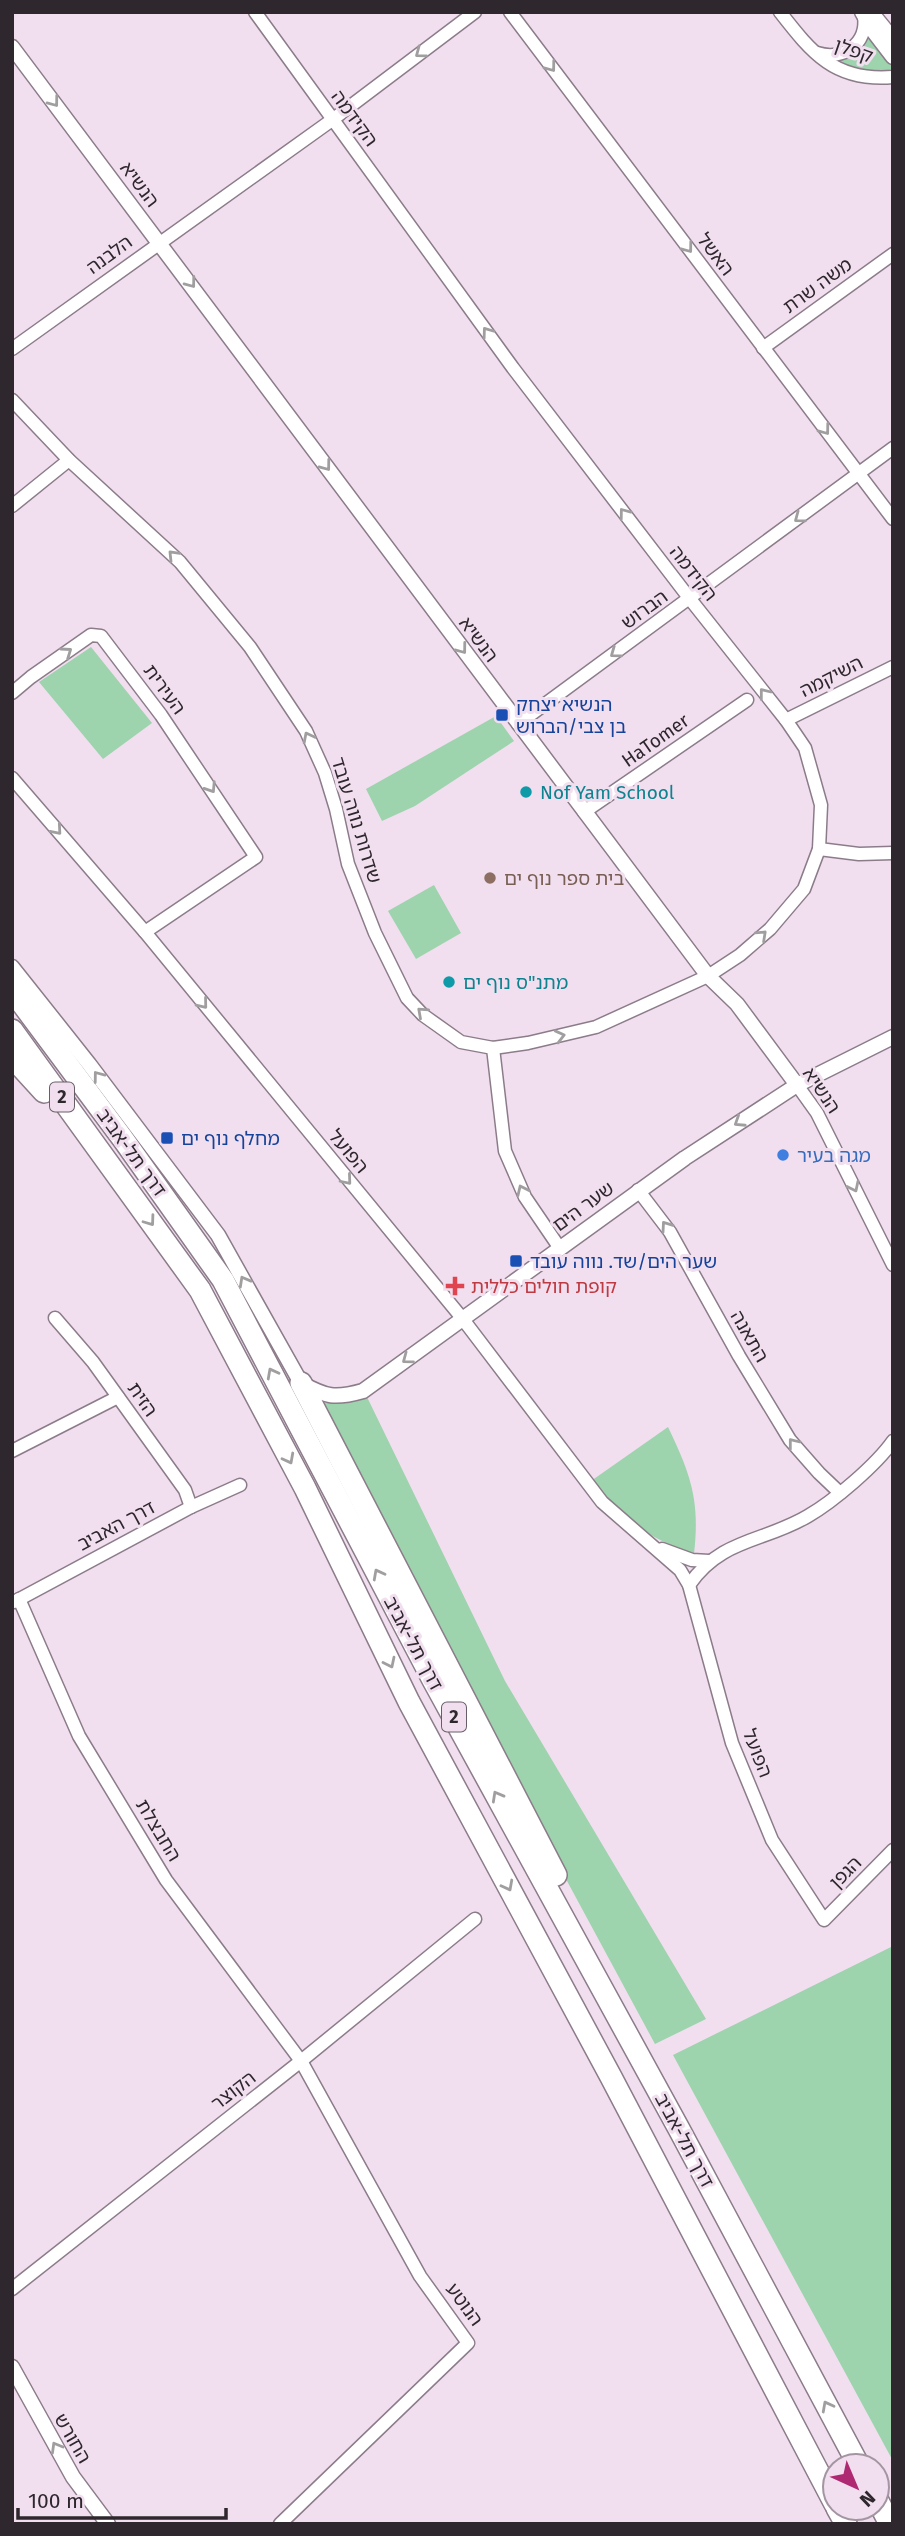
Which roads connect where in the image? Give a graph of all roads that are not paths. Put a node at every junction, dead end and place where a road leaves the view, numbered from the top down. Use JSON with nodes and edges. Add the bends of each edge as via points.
{"nodes":[{"id":1,"x":255,"y":12,"type":"edge"},
{"id":2,"x":475,"y":12,"type":"edge"},
{"id":3,"x":509,"y":12,"type":"edge"},
{"id":4,"x":780,"y":12,"type":"edge"},
{"id":5,"x":866,"y":14,"type":"edge"},
{"id":6,"x":893,"y":39,"type":"edge"},
{"id":7,"x":12,"y":47,"type":"edge"},
{"id":8,"x":808,"y":47,"type":"junction"},
{"id":9,"x":893,"y":57,"type":"edge"},
{"id":10,"x":893,"y":77,"type":"edge"},
{"id":11,"x":332,"y":120,"type":"junction"},
{"id":12,"x":159,"y":241,"type":"junction"},
{"id":13,"x":893,"y":254,"type":"edge"},
{"id":14,"x":763,"y":348,"type":"junction"},
{"id":15,"x":12,"y":349,"type":"edge"},
{"id":16,"x":12,"y":400,"type":"edge"},
{"id":17,"x":893,"y":448,"type":"edge"},
{"id":18,"x":69,"y":460,"type":"junction"},
{"id":19,"x":859,"y":474,"type":"junction"},
{"id":20,"x":12,"y":506,"type":"edge"},
{"id":21,"x":893,"y":519,"type":"edge"},
{"id":22,"x":690,"y":599,"type":"junction"},
{"id":23,"x":893,"y":667,"type":"edge"},
{"id":24,"x":12,"y":692,"type":"edge"},
{"id":25,"x":747,"y":700,"type":"dead end"},
{"id":26,"x":786,"y":720,"type":"junction"},
{"id":27,"x":518,"y":724,"type":"junction"},
{"id":28,"x":12,"y":778,"type":"edge"},
{"id":29,"x":584,"y":812,"type":"junction"},
{"id":30,"x":819,"y":849,"type":"junction"},
{"id":31,"x":893,"y":853,"type":"edge"},
{"id":32,"x":145,"y":932,"type":"junction"},
{"id":33,"x":12,"y":967,"type":"edge"},
{"id":34,"x":708,"y":976,"type":"junction"},
{"id":35,"x":12,"y":990,"type":"edge"},
{"id":36,"x":12,"y":1030,"type":"edge"},
{"id":37,"x":893,"y":1037,"type":"edge"},
{"id":38,"x":492,"y":1048,"type":"junction"},
{"id":39,"x":12,"y":1057,"type":"edge"},
{"id":40,"x":797,"y":1085,"type":"junction"},
{"id":41,"x":110,"y":1166,"type":"junction"},
{"id":42,"x":638,"y":1190,"type":"junction"},
{"id":43,"x":559,"y":1247,"type":"junction"},
{"id":44,"x":893,"y":1265,"type":"edge"},
{"id":45,"x":55,"y":1318,"type":"dead end"},
{"id":46,"x":462,"y":1318,"type":"junction"},
{"id":47,"x":301,"y":1383,"type":"junction"},
{"id":48,"x":118,"y":1397,"type":"junction"},
{"id":49,"x":893,"y":1441,"type":"edge"},
{"id":50,"x":12,"y":1451,"type":"edge"},
{"id":51,"x":240,"y":1485,"type":"dead end"},
{"id":52,"x":840,"y":1493,"type":"junction"},
{"id":53,"x":191,"y":1507,"type":"junction"},
{"id":54,"x":656,"y":1547,"type":"junction"},
{"id":55,"x":709,"y":1561,"type":"junction"},
{"id":56,"x":689,"y":1585,"type":"junction"},
{"id":57,"x":16,"y":1601,"type":"edge"},
{"id":58,"x":893,"y":1850,"type":"edge"},
{"id":59,"x":475,"y":1919,"type":"dead end"},
{"id":60,"x":824,"y":1920,"type":"joint"},
{"id":61,"x":301,"y":2061,"type":"junction"},
{"id":62,"x":679,"y":2129,"type":"junction"},
{"id":63,"x":12,"y":2289,"type":"edge"},
{"id":64,"x":12,"y":2367,"type":"edge"},
{"id":65,"x":852,"y":2452,"type":"edge"},
{"id":66,"x":821,"y":2477,"type":"edge"},
{"id":67,"x":108,"y":2524,"type":"edge"},
{"id":68,"x":280,"y":2524,"type":"edge"}],
"edges":[{"from":1,"to":11,"type":"street","name":"הקידמה"},
{"from":2,"to":11,"type":"street","name":"הלבנה","one_way":true},
{"from":3,"to":14,"type":"street","name":"האשל","one_way":true},
{"from":4,"to":8,"type":"street","name":"קפלן"},
{"from":5,"to":6,"type":"street"},
{"from":5,"to":8,"type":"street","name":"קפלן","via":[[858,43],[843,54],[829,56]]},
{"from":5,"to":9,"type":"street"},
{"from":7,"to":12,"type":"street","name":"הנשיא","one_way":true},
{"from":8,"to":10,"type":"street","name":"קפלן","via":[[834,67],[853,74]]},
{"from":11,"to":12,"type":"street","name":"הלבנה"},
{"from":22,"to":11,"type":"street","name":"הקידמה","one_way":true},
{"from":12,"to":15,"type":"street","name":"הלבנה"},
{"from":12,"to":27,"type":"street","name":"הנשיא","one_way":true},
{"from":13,"to":14,"type":"street","name":"משה שרת"},
{"from":14,"to":19,"type":"street","name":"האשל","one_way":true},
{"from":16,"to":18,"type":"street","name":"שדרות נווה עובד"},
{"from":17,"to":19,"type":"street","name":"הברוש"},
{"from":18,"to":20,"type":"street"},
{"from":38,"to":18,"type":"street","name":"שדרות נווה עובד","one_way":true,"via":[[461,1042],[407,998],[352,876],[325,773],[306,731],[250,647],[180,562]]},
{"from":19,"to":21,"type":"street","name":"האשל"},
{"from":19,"to":22,"type":"street","name":"הברוש","one_way":true},
{"from":26,"to":22,"type":"street","name":"הקידמה","one_way":true},
{"from":22,"to":27,"type":"street","name":"הברוש","one_way":true},
{"from":23,"to":26,"type":"street","name":"השיקמה"},
{"from":24,"to":32,"type":"street","name":"העירית","one_way":true,"via":[[91,635],[101,636],[161,715],[256,857]]},
{"from":25,"to":29,"type":"street","name":"HaTomer"},
{"from":26,"to":30,"type":"street","name":"הקידמה","via":[[805,748],[821,805]]},
{"from":27,"to":29,"type":"street","name":"הנשיא"},
{"from":28,"to":32,"type":"street","name":"הפועל","one_way":true},
{"from":29,"to":34,"type":"street","name":"הנשיא"},
{"from":30,"to":31,"type":"street"},
{"from":34,"to":30,"type":"street","name":"הקידמה","one_way":true,"via":[[770,929],[804,889]]},
{"from":32,"to":46,"type":"street","name":"הפועל","one_way":true},
{"from":47,"to":33,"type":"street","one_way":true,"via":[[218,1235]]},
{"from":38,"to":34,"type":"street","name":"הקידמה","one_way":true,"via":[[596,1027]]},
{"from":34,"to":40,"type":"street","name":"הנשיא","via":[[737,1004]]},
{"from":62,"to":35,"type":"highway","name":"דרך תל-אביב","number":"2","one_way":true,"via":[[433,1680],[223,1280]]},
{"from":36,"to":41,"type":"highway","name":"דרך תל-אביב","number":"2"},
{"from":37,"to":40,"type":"street","name":"שער הים"},
{"from":43,"to":38,"type":"street","one_way":true,"via":[[525,1197],[505,1151]]},
{"from":39,"to":41,"type":"highway"},
{"from":40,"to":42,"type":"street","name":"שער הים","one_way":true},
{"from":40,"to":44,"type":"street","name":"הנשיא","one_way":true,"via":[[817,1113]]},
{"from":41,"to":66,"type":"highway","name":"דרך תל-אביב","number":"2","one_way":true,"via":[[200,1290],[305,1488],[409,1702]]},
{"from":42,"to":43,"type":"street","name":"שער הים"},
{"from":52,"to":42,"type":"street","name":"התאנה","one_way":true,"via":[[790,1440],[670,1231]]},
{"from":43,"to":46,"type":"street","name":"שער הים"},
{"from":45,"to":48,"type":"street","name":"הזית"},
{"from":46,"to":47,"type":"street","name":"שער הים","one_way":true,"via":[[363,1391],[341,1398]]},
{"from":46,"to":54,"type":"street","name":"הפועל","via":[[602,1502]]},
{"from":47,"to":62,"type":"highway","via":[[625,2007]]},
{"from":48,"to":50,"type":"street"},
{"from":48,"to":53,"type":"street","name":"הזית","via":[[185,1490]]},
{"from":49,"to":52,"type":"street"},
{"from":51,"to":53,"type":"street","name":"דרך האביב"},
{"from":52,"to":55,"type":"street","via":[[808,1517]]},
{"from":53,"to":57,"type":"street","name":"דרך האביב"},
{"from":54,"to":55,"type":"street","name":"הפועל"},
{"from":54,"to":56,"type":"street","name":"הפועל"},
{"from":55,"to":56,"type":"street"},
{"from":56,"to":60,"type":"street","name":"הפועל","via":[[732,1743],[772,1840]]},
{"from":57,"to":61,"type":"street","name":"החבצלת","via":[[79,1736],[166,1880]]},
{"from":58,"to":60,"type":"street","name":"הגפן"},
{"from":59,"to":61,"type":"street","name":"הקוצר"},
{"from":61,"to":63,"type":"street","name":"הקוצר"},
{"from":61,"to":68,"type":"street","name":"הנוטע","via":[[420,2276],[468,2343]]},
{"from":65,"to":62,"type":"highway","name":"דרך תל-אביב","number":"2","one_way":true},
{"from":67,"to":64,"type":"street","name":"החורש","one_way":true,"via":[[73,2477]]}]}
